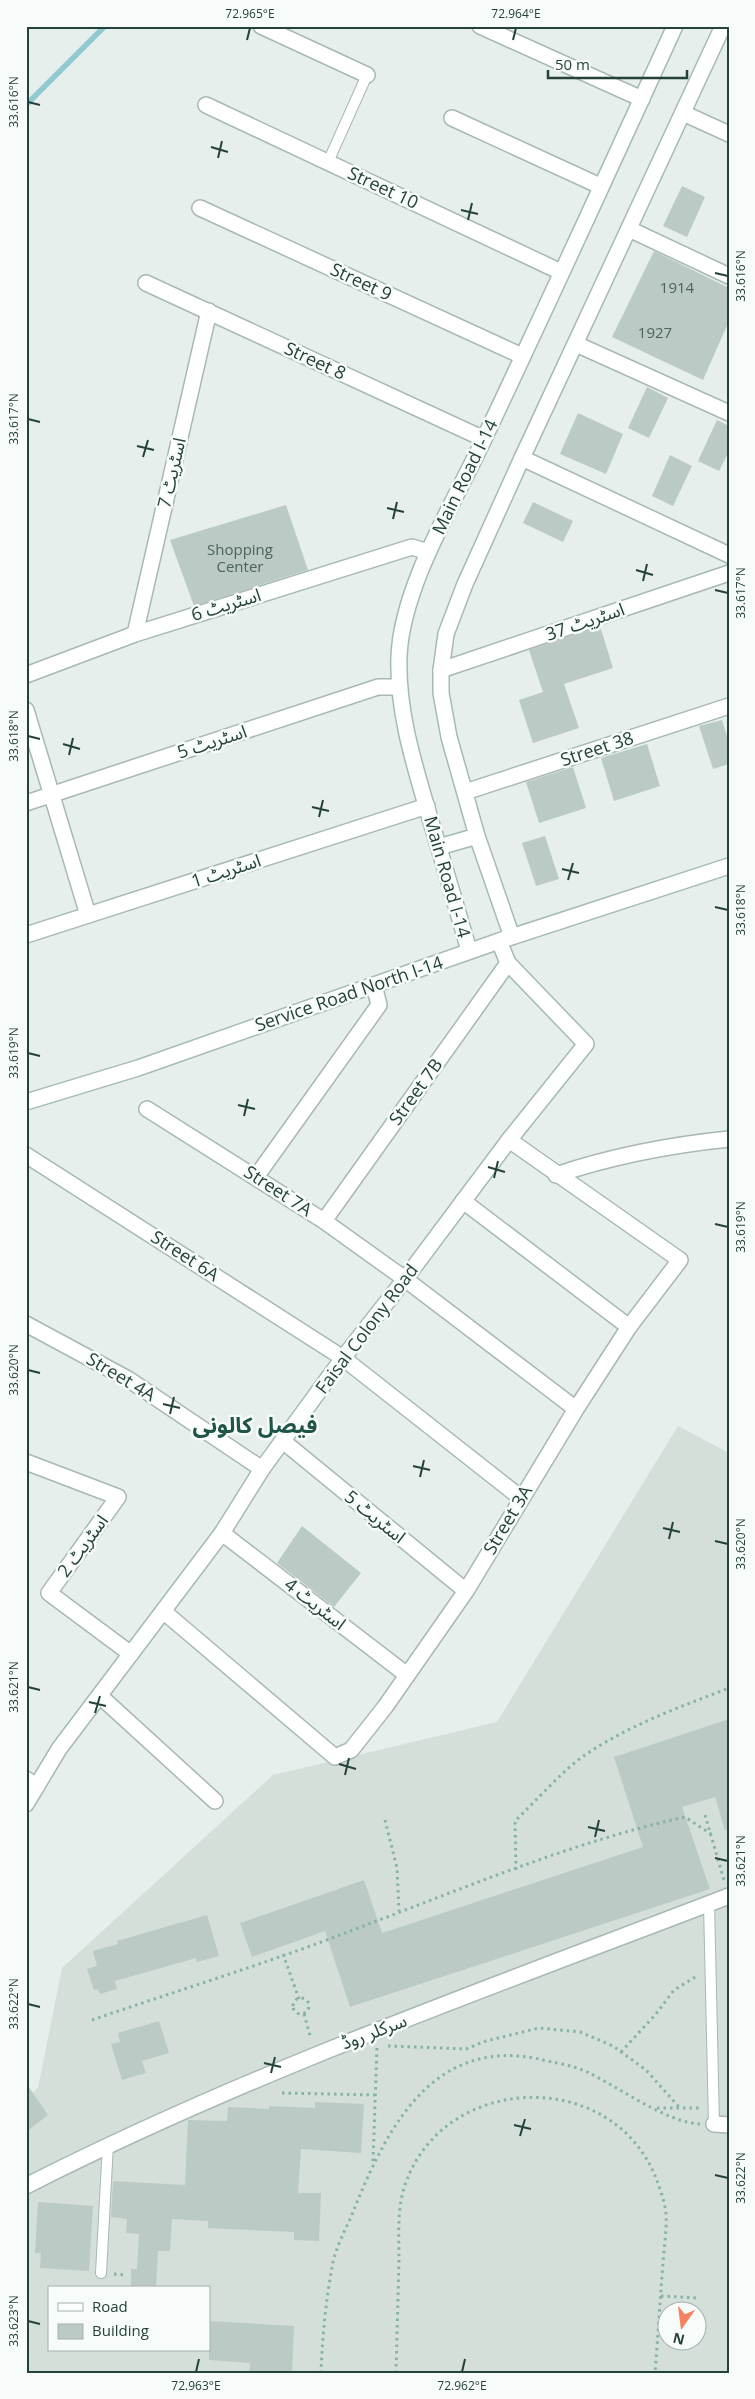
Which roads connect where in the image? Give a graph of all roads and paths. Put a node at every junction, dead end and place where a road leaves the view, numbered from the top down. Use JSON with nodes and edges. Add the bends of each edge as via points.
{"nodes":[{"id":1,"x":262,"y":26,"type":"edge"},
{"id":2,"x":480,"y":26,"type":"edge"},
{"id":3,"x":675,"y":26,"type":"edge"},
{"id":4,"x":723,"y":26,"type":"edge"},
{"id":5,"x":367,"y":75,"type":"joint"},
{"id":6,"x":642,"y":99,"type":"junction"},
{"id":7,"x":206,"y":105,"type":"dead end"},
{"id":8,"x":683,"y":113,"type":"junction"},
{"id":9,"x":452,"y":118,"type":"dead end"},
{"id":10,"x":729,"y":134,"type":"edge"},
{"id":11,"x":328,"y":162,"type":"junction"},
{"id":12,"x":600,"y":186,"type":"junction"},
{"id":13,"x":200,"y":208,"type":"dead end"},
{"id":14,"x":629,"y":229,"type":"junction"},
{"id":15,"x":561,"y":272,"type":"junction"},
{"id":16,"x":729,"y":276,"type":"edge"},
{"id":17,"x":146,"y":282,"type":"dead end"},
{"id":18,"x":209,"y":311,"type":"junction"},
{"id":19,"x":576,"y":344,"type":"junction"},
{"id":20,"x":522,"y":356,"type":"junction"},
{"id":21,"x":729,"y":413,"type":"edge"},
{"id":22,"x":484,"y":439,"type":"junction"},
{"id":23,"x":522,"y":458,"type":"junction"},
{"id":24,"x":428,"y":552,"type":"junction"},
{"id":25,"x":729,"y":555,"type":"edge"},
{"id":26,"x":729,"y":573,"type":"edge"},
{"id":27,"x":135,"y":634,"type":"junction"},
{"id":28,"x":441,"y":670,"type":"junction"},
{"id":29,"x":26,"y":675,"type":"edge"},
{"id":30,"x":399,"y":687,"type":"junction"},
{"id":31,"x":729,"y":706,"type":"edge"},
{"id":32,"x":26,"y":710,"type":"edge"},
{"id":33,"x":465,"y":792,"type":"junction"},
{"id":34,"x":53,"y":794,"type":"junction"},
{"id":35,"x":26,"y":803,"type":"edge"},
{"id":36,"x":426,"y":806,"type":"junction"},
{"id":37,"x":477,"y":836,"type":"junction"},
{"id":38,"x":439,"y":847,"type":"junction"},
{"id":39,"x":729,"y":866,"type":"edge"},
{"id":40,"x":88,"y":915,"type":"junction"},
{"id":41,"x":26,"y":936,"type":"edge"},
{"id":42,"x":505,"y":939,"type":"junction"},
{"id":43,"x":469,"y":951,"type":"junction"},
{"id":44,"x":508,"y":963,"type":"junction"},
{"id":45,"x":374,"y":985,"type":"junction"},
{"id":46,"x":26,"y":1102,"type":"edge"},
{"id":47,"x":147,"y":1109,"type":"dead end"},
{"id":48,"x":729,"y":1139,"type":"edge"},
{"id":49,"x":509,"y":1140,"type":"junction"},
{"id":50,"x":26,"y":1155,"type":"edge"},
{"id":51,"x":556,"y":1175,"type":"junction"},
{"id":52,"x":256,"y":1176,"type":"junction"},
{"id":53,"x":463,"y":1202,"type":"junction"},
{"id":54,"x":324,"y":1221,"type":"junction"},
{"id":55,"x":405,"y":1279,"type":"junction"},
{"id":56,"x":26,"y":1324,"type":"edge"},
{"id":57,"x":629,"y":1327,"type":"junction"},
{"id":58,"x":343,"y":1358,"type":"junction"},
{"id":59,"x":576,"y":1409,"type":"junction"},
{"id":60,"x":284,"y":1442,"type":"junction"},
{"id":61,"x":26,"y":1462,"type":"edge"},
{"id":62,"x":262,"y":1469,"type":"junction"},
{"id":63,"x":521,"y":1498,"type":"junction"},
{"id":64,"x":222,"y":1533,"type":"junction"},
{"id":65,"x":466,"y":1591,"type":"junction"},
{"id":66,"x":163,"y":1611,"type":"junction"},
{"id":67,"x":131,"y":1654,"type":"junction"},
{"id":68,"x":407,"y":1675,"type":"junction"},
{"id":69,"x":729,"y":1688,"type":"edge"},
{"id":70,"x":100,"y":1696,"type":"junction"},
{"id":71,"x":32,"y":1783,"type":"edge"},
{"id":72,"x":215,"y":1801,"type":"dead end"},
{"id":73,"x":26,"y":1804,"type":"edge"},
{"id":74,"x":705,"y":1814,"type":"dead end"},
{"id":75,"x":385,"y":1820,"type":"dead end"},
{"id":76,"x":711,"y":1834,"type":"junction"},
{"id":77,"x":516,"y":1870,"type":"junction"},
{"id":78,"x":727,"y":1891,"type":"edge"},
{"id":79,"x":709,"y":1903,"type":"junction"},
{"id":80,"x":399,"y":1911,"type":"junction"},
{"id":81,"x":283,"y":1954,"type":"junction"},
{"id":82,"x":710,"y":1967,"type":"junction"},
{"id":83,"x":299,"y":1998,"type":"junction"},
{"id":84,"x":304,"y":2014,"type":"junction"},
{"id":85,"x":92,"y":2020,"type":"dead end"},
{"id":86,"x":376,"y":2038,"type":"junction"},
{"id":87,"x":621,"y":2052,"type":"junction"},
{"id":88,"x":316,"y":2054,"type":"junction"},
{"id":89,"x":282,"y":2093,"type":"dead end"},
{"id":90,"x":375,"y":2095,"type":"junction"},
{"id":91,"x":678,"y":2107,"type":"junction"},
{"id":92,"x":656,"y":2108,"type":"junction"},
{"id":93,"x":714,"y":2108,"type":"junction"},
{"id":94,"x":721,"y":2125,"type":"edge"},
{"id":95,"x":108,"y":2144,"type":"junction"},
{"id":96,"x":374,"y":2161,"type":"junction"},
{"id":97,"x":26,"y":2186,"type":"edge"},
{"id":98,"x":101,"y":2273,"type":"dead end"},
{"id":99,"x":660,"y":2296,"type":"junction"},
{"id":100,"x":698,"y":2298,"type":"dead end"},
{"id":101,"x":321,"y":2373,"type":"edge"},
{"id":102,"x":396,"y":2373,"type":"edge"},
{"id":103,"x":655,"y":2373,"type":"edge"}],
"edges":[{"from":1,"to":5,"type":"street"},
{"from":2,"to":6,"type":"street"},
{"from":3,"to":6,"type":"street","name":"Main Road I-14"},
{"from":4,"to":8,"type":"street"},
{"from":5,"to":11,"type":"lane"},
{"from":6,"to":12,"type":"street","name":"Main Road I-14"},
{"from":7,"to":11,"type":"street","name":"Street 10"},
{"from":8,"to":10,"type":"street"},
{"from":8,"to":14,"type":"street"},
{"from":9,"to":12,"type":"street"},
{"from":11,"to":15,"type":"street","name":"Street 10"},
{"from":12,"to":15,"type":"street","name":"Main Road I-14"},
{"from":13,"to":20,"type":"street","name":"Street 9"},
{"from":14,"to":16,"type":"street"},
{"from":14,"to":19,"type":"street"},
{"from":15,"to":20,"type":"street","name":"Main Road I-14"},
{"from":17,"to":18,"type":"street","name":"Street 8"},
{"from":18,"to":22,"type":"street","name":"Street 8"},
{"from":18,"to":27,"type":"street","name":"اسٹریٹ 7"},
{"from":19,"to":21,"type":"street"},
{"from":19,"to":23,"type":"street"},
{"from":20,"to":22,"type":"street","name":"Main Road I-14"},
{"from":22,"to":24,"type":"street","name":"Main Road I-14"},
{"from":23,"to":25,"type":"street"},
{"from":23,"to":28,"type":"street","via":[[465,584],[446,634]]},
{"from":24,"to":27,"type":"street","name":"اسٹریٹ 6","via":[[412,547]]},
{"from":24,"to":30,"type":"street","name":"Main Road I-14","via":[[402,633]]},
{"from":26,"to":28,"type":"street","name":"اسٹریٹ 37"},
{"from":27,"to":29,"type":"street","name":"اسٹریٹ 6"},
{"from":28,"to":33,"type":"street","via":[[441,693],[449,737]]},
{"from":30,"to":34,"type":"street","name":"اسٹریٹ 5","via":[[378,687]]},
{"from":30,"to":36,"type":"street","name":"Main Road I-14","via":[[404,728]]},
{"from":31,"to":33,"type":"street","name":"Street 38"},
{"from":32,"to":34,"type":"street"},
{"from":33,"to":37,"type":"street"},
{"from":34,"to":35,"type":"street","name":"اسٹریٹ 5"},
{"from":34,"to":40,"type":"street"},
{"from":36,"to":38,"type":"street","name":"Main Road I-14"},
{"from":36,"to":40,"type":"street","name":"اسٹریٹ 1"},
{"from":37,"to":38,"type":"street"},
{"from":37,"to":42,"type":"street"},
{"from":38,"to":43,"type":"street","name":"Main Road I-14"},
{"from":39,"to":42,"type":"street","name":"Service Road North I-14"},
{"from":40,"to":41,"type":"street","name":"اسٹریٹ 1"},
{"from":42,"to":43,"type":"street","name":"Service Road North I-14"},
{"from":42,"to":44,"type":"street","name":"Faisal Colony Road"},
{"from":43,"to":45,"type":"street","name":"Service Road North I-14"},
{"from":44,"to":49,"type":"street","name":"Faisal Colony Road","via":[[586,1044]]},
{"from":44,"to":54,"type":"street","name":"Street 7B"},
{"from":45,"to":46,"type":"street","name":"Service Road North I-14","via":[[138,1068]]},
{"from":45,"to":52,"type":"street","via":[[379,1005]]},
{"from":47,"to":52,"type":"street","name":"Street 7A"},
{"from":48,"to":51,"type":"street","via":[[607,1159]]},
{"from":49,"to":51,"type":"street"},
{"from":49,"to":53,"type":"street","name":"Faisal Colony Road"},
{"from":50,"to":58,"type":"street","name":"Street 6A"},
{"from":51,"to":57,"type":"street","name":"Street 3A","via":[[680,1260]]},
{"from":52,"to":54,"type":"street","name":"Street 7A"},
{"from":53,"to":55,"type":"street","name":"Faisal Colony Road"},
{"from":53,"to":57,"type":"street"},
{"from":54,"to":55,"type":"street","name":"Street 7A"},
{"from":55,"to":58,"type":"street","name":"Faisal Colony Road"},
{"from":55,"to":59,"type":"street"},
{"from":56,"to":62,"type":"street","name":"Street 4A","via":[[128,1379]]},
{"from":57,"to":59,"type":"street","name":"Street 3A"},
{"from":58,"to":60,"type":"street","name":"Faisal Colony Road"},
{"from":58,"to":63,"type":"street"},
{"from":59,"to":63,"type":"street","name":"Street 3A"},
{"from":60,"to":62,"type":"street","name":"Faisal Colony Road"},
{"from":60,"to":65,"type":"street","name":"اسٹریٹ 5"},
{"from":61,"to":67,"type":"street","name":"اسٹریٹ 2","via":[[118,1497],[49,1593]]},
{"from":62,"to":64,"type":"street","name":"Faisal Colony Road"},
{"from":63,"to":65,"type":"street","name":"Street 3A"},
{"from":64,"to":66,"type":"street","name":"Faisal Colony Road"},
{"from":64,"to":68,"type":"street","name":"اسٹریٹ 4"},
{"from":65,"to":68,"type":"street","name":"Street 3A"},
{"from":66,"to":67,"type":"street","name":"Faisal Colony Road"},
{"from":66,"to":68,"type":"street","name":"Street 3A","via":[[335,1757],[351,1750]]},
{"from":67,"to":70,"type":"street","name":"Faisal Colony Road"},
{"from":69,"to":77,"type":"path","via":[[613,1738],[583,1756],[515,1821]]},
{"from":70,"to":71,"type":"street","name":"Faisal Colony Road"},
{"from":70,"to":72,"type":"street"},
{"from":71,"to":73,"type":"street","name":"Faisal Colony Road"},
{"from":74,"to":76,"type":"path"},
{"from":75,"to":80,"type":"path","via":[[397,1868]]},
{"from":76,"to":77,"type":"path","via":[[685,1817],[636,1828]]},
{"from":76,"to":78,"type":"path"},
{"from":77,"to":80,"type":"path"},
{"from":78,"to":79,"type":"street","name":"سرکلر روڈ"},
{"from":79,"to":82,"type":"lane"},
{"from":79,"to":86,"type":"street","name":"سرکلر روڈ"},
{"from":80,"to":81,"type":"path","via":[[353,1931]]},
{"from":81,"to":83,"type":"path"},
{"from":81,"to":85,"type":"path"},
{"from":82,"to":87,"type":"path","via":[[674,1990]]},
{"from":82,"to":93,"type":"lane"},
{"from":83,"to":84,"type":"path","via":[[309,2004]]},
{"from":83,"to":84,"type":"path","via":[[293,2004],[294,2009]]},
{"from":84,"to":88,"type":"path"},
{"from":86,"to":87,"type":"path","via":[[466,2049],[539,2028],[580,2032]]},
{"from":86,"to":88,"type":"street","name":"سرکلر روڈ"},
{"from":86,"to":90,"type":"path"},
{"from":87,"to":91,"type":"path","via":[[646,2070]]},
{"from":88,"to":95,"type":"street","name":"سرکلر روڈ"},
{"from":89,"to":90,"type":"path"},
{"from":90,"to":96,"type":"path"},
{"from":91,"to":92,"type":"path"},
{"from":91,"to":93,"type":"path"},
{"from":92,"to":94,"type":"path","via":[[694,2124]]},
{"from":92,"to":96,"type":"path","via":[[585,2071],[537,2059],[502,2056],[470,2062],[431,2082],[406,2108]]},
{"from":93,"to":94,"type":"lane"},
{"from":95,"to":97,"type":"street","name":"سرکلر روڈ"},
{"from":95,"to":98,"type":"lane"},
{"from":96,"to":101,"type":"path","via":[[332,2266]]},
{"from":99,"to":100,"type":"path"},
{"from":99,"to":102,"type":"path","via":[[666,2214],[655,2176],[634,2142],[603,2116],[566,2100],[526,2096],[486,2104],[451,2123],[436,2136],[423,2152],[404,2187],[400,2206]]},
{"from":99,"to":103,"type":"path"}]}
